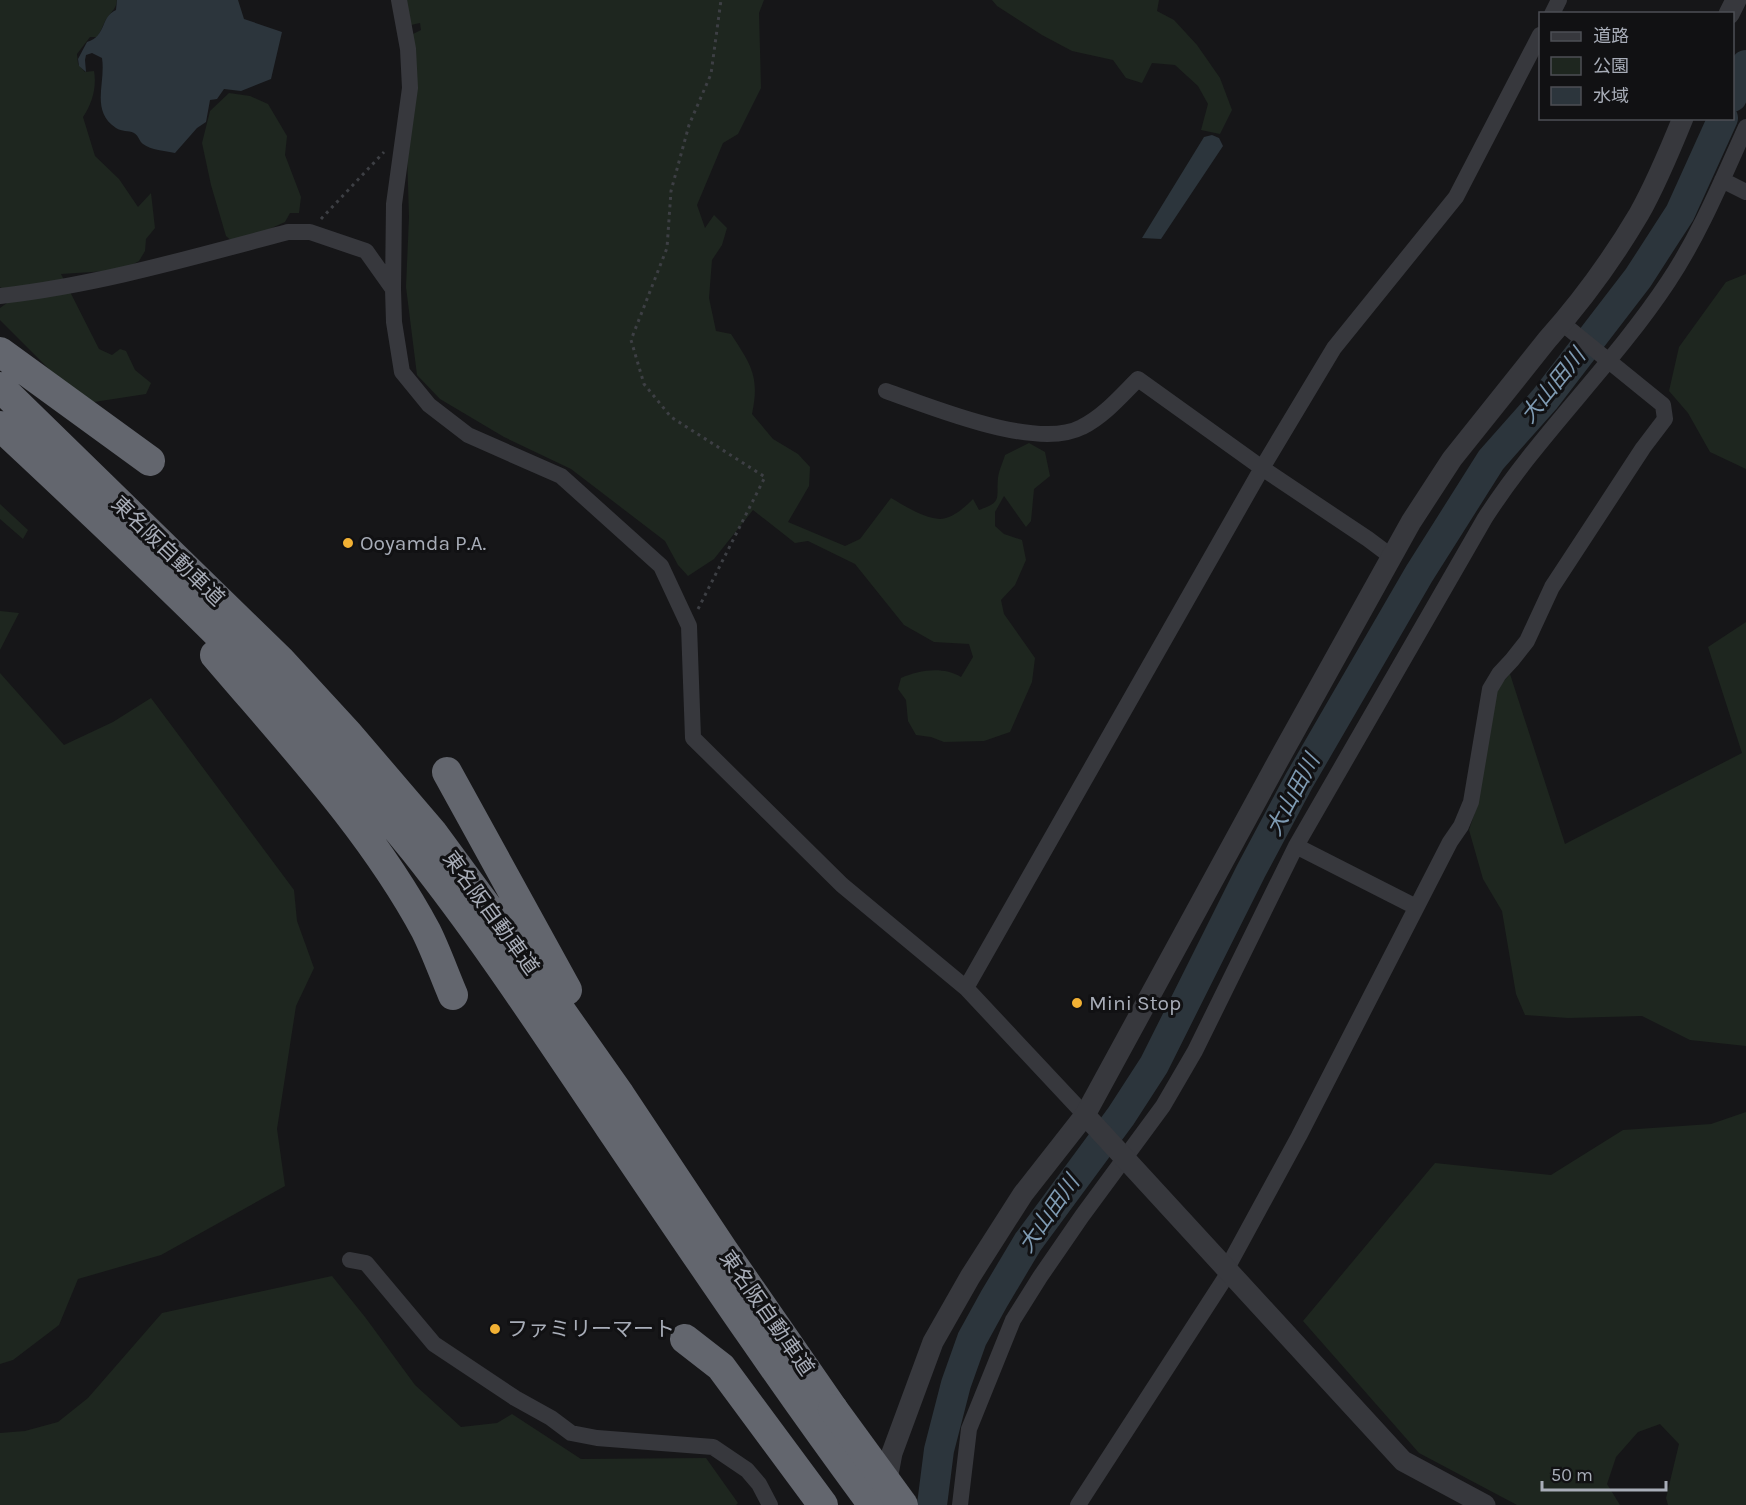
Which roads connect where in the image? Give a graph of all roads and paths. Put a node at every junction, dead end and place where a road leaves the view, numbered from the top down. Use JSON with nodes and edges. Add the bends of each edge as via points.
{"nodes":[{"id":1,"x":399,"y":0,"type":"edge"},
{"id":2,"x":721,"y":0,"type":"edge"},
{"id":3,"x":1539,"y":37,"type":"edge"},
{"id":4,"x":1682,"y":120,"type":"edge"},
{"id":5,"x":1746,"y":127,"type":"edge"},
{"id":6,"x":387,"y":149,"type":"dead end"},
{"id":7,"x":1722,"y":180,"type":"junction"},
{"id":8,"x":1746,"y":192,"type":"edge"},
{"id":9,"x":310,"y":232,"type":"junction"},
{"id":10,"x":393,"y":290,"type":"junction"},
{"id":11,"x":0,"y":296,"type":"edge"},
{"id":12,"x":1562,"y":323,"type":"junction"},
{"id":13,"x":0,"y":352,"type":"edge"},
{"id":14,"x":1609,"y":361,"type":"junction"},
{"id":15,"x":0,"y":387,"type":"edge"},
{"id":16,"x":885,"y":392,"type":"dead end"},
{"id":17,"x":0,"y":426,"type":"edge"},
{"id":18,"x":150,"y":461,"type":"dead end"},
{"id":19,"x":1262,"y":468,"type":"junction"},
{"id":20,"x":95,"y":515,"type":"junction"},
{"id":21,"x":1392,"y":557,"type":"junction"},
{"id":22,"x":689,"y":627,"type":"junction"},
{"id":23,"x":447,"y":772,"type":"dead end"},
{"id":24,"x":1296,"y":846,"type":"junction"},
{"id":25,"x":1416,"y":907,"type":"junction"},
{"id":26,"x":966,"y":988,"type":"junction"},
{"id":27,"x":453,"y":995,"type":"dead end"},
{"id":28,"x":620,"y":1095,"type":"junction"},
{"id":29,"x":1087,"y":1118,"type":"junction"},
{"id":30,"x":1123,"y":1156,"type":"junction"},
{"id":31,"x":350,"y":1260,"type":"dead end"},
{"id":32,"x":1228,"y":1271,"type":"junction"},
{"id":33,"x":685,"y":1339,"type":"dead end"},
{"id":34,"x":770,"y":1505,"type":"edge"},
{"id":35,"x":823,"y":1505,"type":"edge"},
{"id":36,"x":873,"y":1505,"type":"edge"},
{"id":37,"x":882,"y":1505,"type":"edge"},
{"id":38,"x":903,"y":1505,"type":"edge"},
{"id":39,"x":960,"y":1505,"type":"edge"},
{"id":40,"x":1078,"y":1505,"type":"edge"},
{"id":41,"x":1485,"y":1505,"type":"edge"}],
"edges":[{"from":1,"to":10,"type":"street","via":[[410,88],[394,204]]},
{"from":2,"to":22,"type":"path","via":[[711,74],[689,125],[671,191],[667,248],[631,340],[644,384],[671,417],[765,477]]},
{"from":3,"to":19,"type":"street","via":[[1456,197],[1334,348]]},
{"from":4,"to":12,"type":"street","via":[[1639,213]]},
{"from":5,"to":7,"type":"street"},
{"from":6,"to":9,"type":"path"},
{"from":7,"to":8,"type":"street"},
{"from":7,"to":14,"type":"street","via":[[1667,284]]},
{"from":9,"to":10,"type":"street","via":[[366,251]]},
{"from":9,"to":11,"type":"street","via":[[288,232],[160,265],[38,292]]},
{"from":10,"to":22,"type":"street","via":[[402,372],[429,405],[468,435],[561,476],[661,566]]},
{"from":12,"to":14,"type":"street"},
{"from":12,"to":21,"type":"street","via":[[1452,459]]},
{"from":13,"to":18,"type":"highway"},
{"from":14,"to":24,"type":"street","via":[[1507,484]]},
{"from":14,"to":25,"type":"street","via":[[1663,405],[1665,419],[1552,587],[1527,640],[1490,689],[1471,802]]},
{"from":15,"to":28,"type":"highway","name":"東名阪自動車道","via":[[280,660],[349,735],[432,832]]},
{"from":16,"to":19,"type":"street","via":[[1000,429],[1058,433],[1080,429],[1100,416],[1138,380]]},
{"from":17,"to":20,"type":"highway","name":"東名阪自動車道"},
{"from":19,"to":21,"type":"street"},
{"from":19,"to":26,"type":"street"},
{"from":20,"to":27,"type":"highway","via":[[309,766],[381,858],[426,932]]},
{"from":20,"to":36,"type":"highway","name":"東名阪自動車道","via":[[263,678],[414,850],[485,943],[703,1265]]},
{"from":21,"to":29,"type":"street"},
{"from":22,"to":26,"type":"street","via":[[693,738],[842,885]]},
{"from":23,"to":28,"type":"highway","via":[[607,1055]]},
{"from":24,"to":25,"type":"street"},
{"from":24,"to":30,"type":"street","via":[[1194,1051],[1163,1106]]},
{"from":25,"to":32,"type":"street"},
{"from":26,"to":29,"type":"street"},
{"from":28,"to":38,"type":"highway","name":"東名阪自動車道","bridge":true,"via":[[723,1250]]},
{"from":29,"to":30,"type":"street"},
{"from":29,"to":37,"type":"street","via":[[1023,1194],[933,1342],[892,1453]]},
{"from":30,"to":32,"type":"street"},
{"from":30,"to":39,"type":"street","via":[[1013,1320],[969,1430]]},
{"from":31,"to":34,"type":"street","via":[[366,1263],[434,1344],[572,1433],[713,1447],[747,1470]]},
{"from":32,"to":40,"type":"street"},
{"from":32,"to":41,"type":"street","via":[[1403,1461]]},
{"from":33,"to":35,"type":"highway","via":[[722,1367]]}]}
